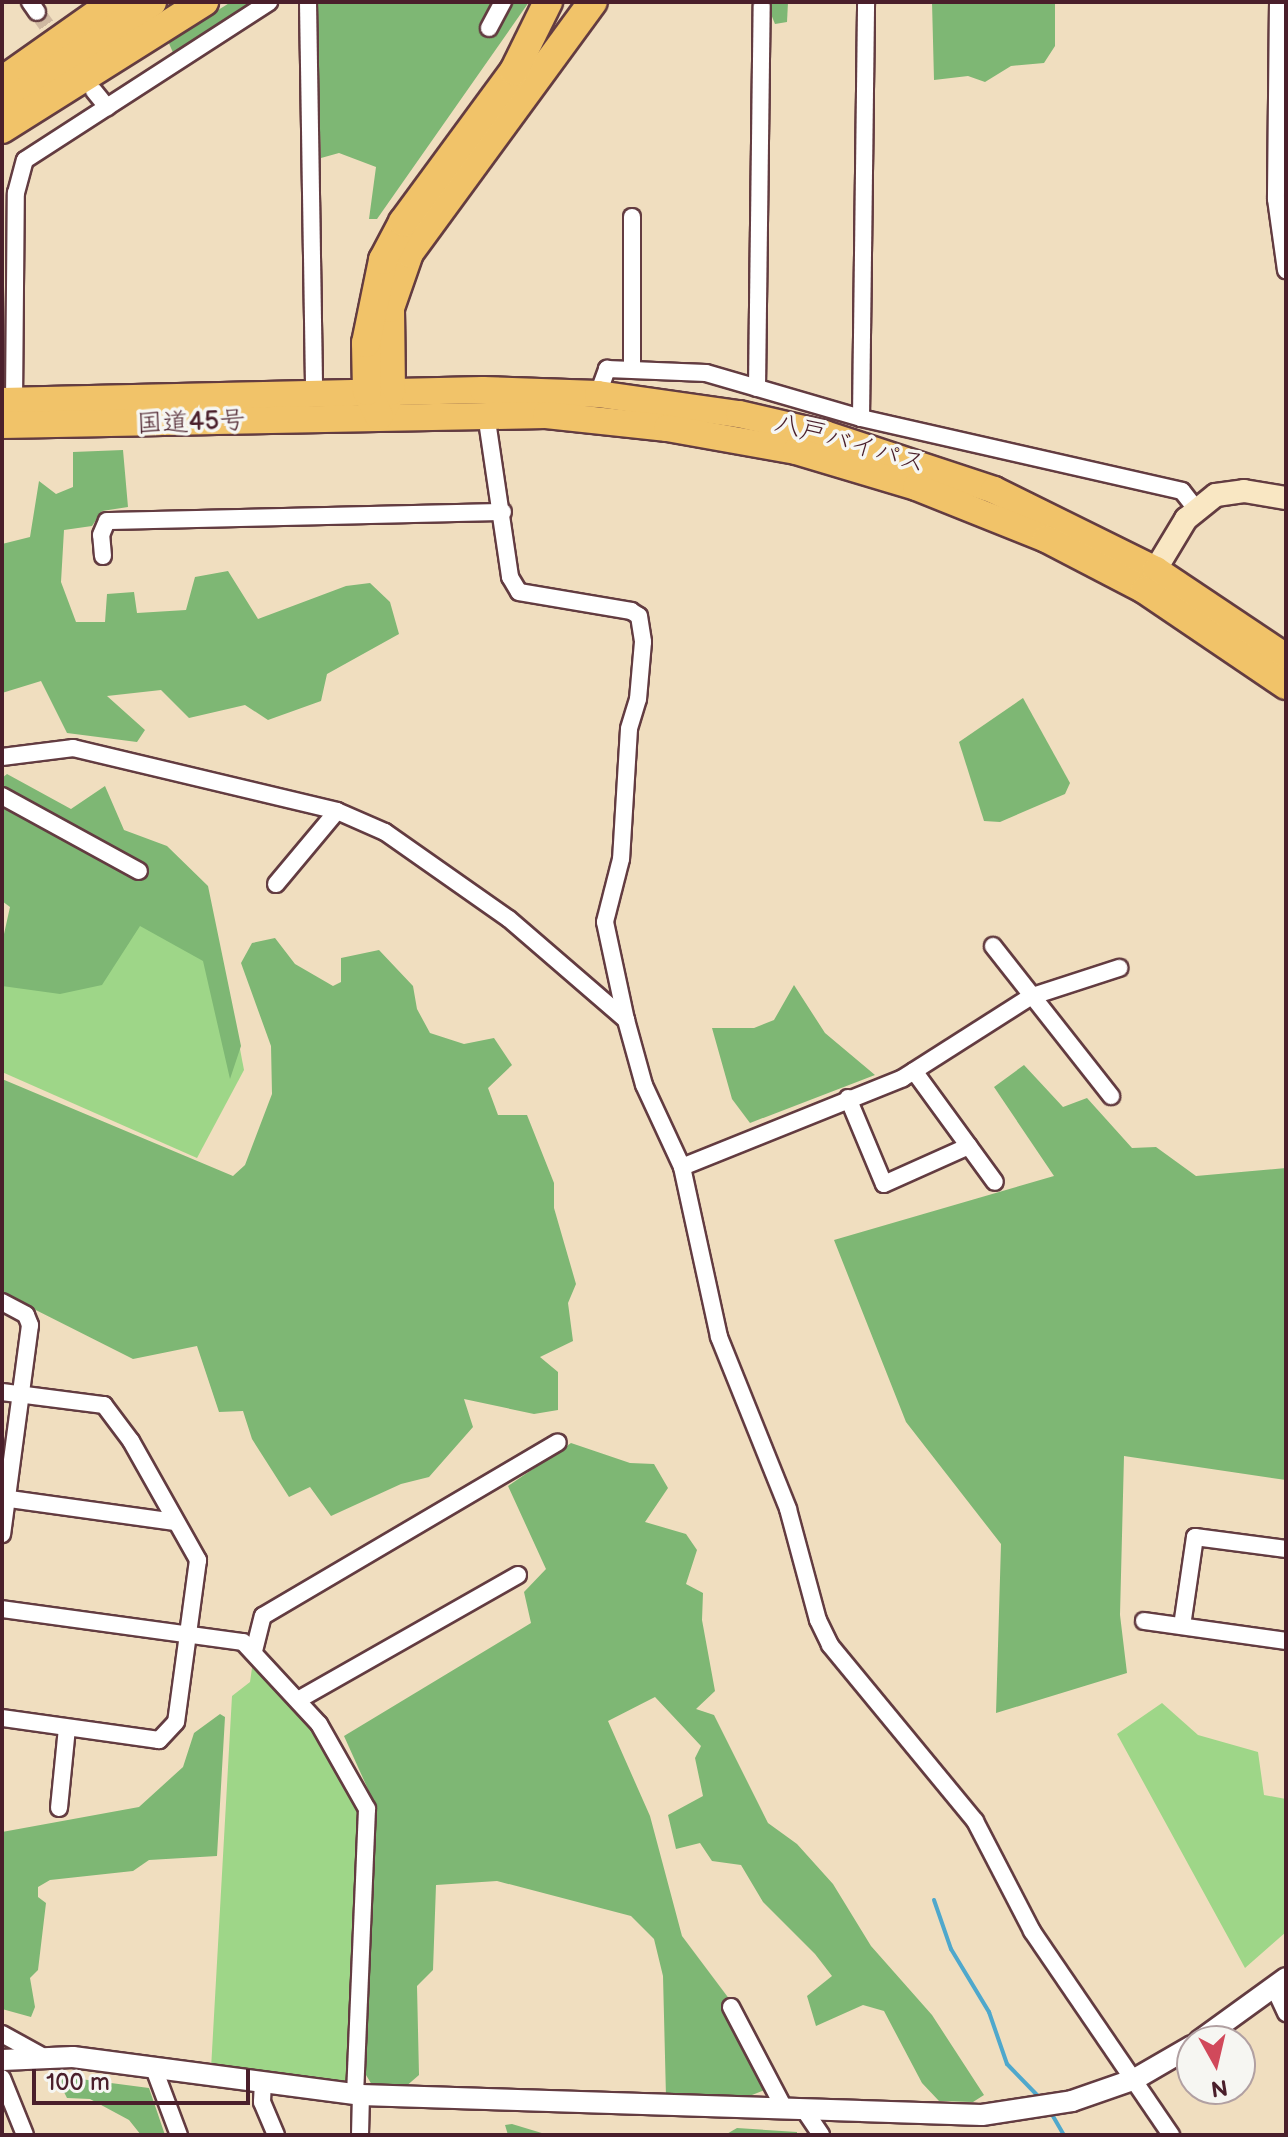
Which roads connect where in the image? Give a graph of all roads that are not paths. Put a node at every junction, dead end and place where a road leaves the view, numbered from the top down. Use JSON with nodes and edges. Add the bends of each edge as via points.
{"nodes":[{"id":1,"x":84,"y":2,"type":"edge"},
{"id":2,"x":114,"y":2,"type":"edge"},
{"id":3,"x":152,"y":2,"type":"edge"},
{"id":4,"x":204,"y":2,"type":"edge"},
{"id":5,"x":269,"y":2,"type":"edge"},
{"id":6,"x":308,"y":2,"type":"edge"},
{"id":7,"x":503,"y":2,"type":"edge"},
{"id":8,"x":548,"y":2,"type":"edge"},
{"id":9,"x":563,"y":2,"type":"edge"},
{"id":10,"x":577,"y":2,"type":"edge"},
{"id":11,"x":593,"y":2,"type":"edge"},
{"id":12,"x":866,"y":2,"type":"edge"},
{"id":13,"x":1278,"y":2,"type":"edge"},
{"id":14,"x":762,"y":6,"type":"dead end"},
{"id":15,"x":489,"y":28,"type":"dead end"},
{"id":16,"x":2,"y":64,"type":"edge"},
{"id":17,"x":2,"y":81,"type":"edge"},
{"id":18,"x":516,"y":84,"type":"junction"},
{"id":19,"x":94,"y":91,"type":"dead end"},
{"id":20,"x":107,"y":107,"type":"junction"},
{"id":21,"x":2,"y":108,"type":"edge"},
{"id":22,"x":2,"y":129,"type":"edge"},
{"id":23,"x":1281,"y":132,"type":"edge"},
{"id":24,"x":632,"y":217,"type":"dead end"},
{"id":25,"x":1286,"y":270,"type":"edge"},
{"id":26,"x":632,"y":368,"type":"junction"},
{"id":27,"x":757,"y":388,"type":"junction"},
{"id":28,"x":314,"y":393,"type":"junction"},
{"id":29,"x":598,"y":394,"type":"junction"},
{"id":30,"x":379,"y":399,"type":"junction"},
{"id":31,"x":6,"y":410,"type":"edge"},
{"id":32,"x":486,"y":414,"type":"junction"},
{"id":33,"x":861,"y":418,"type":"junction"},
{"id":34,"x":1286,"y":498,"type":"edge"},
{"id":35,"x":1196,"y":509,"type":"junction"},
{"id":36,"x":503,"y":512,"type":"junction"},
{"id":37,"x":103,"y":556,"type":"dead end"},
{"id":38,"x":1150,"y":580,"type":"junction"},
{"id":39,"x":1286,"y":657,"type":"edge"},
{"id":40,"x":1286,"y":686,"type":"edge"},
{"id":41,"x":2,"y":757,"type":"edge"},
{"id":42,"x":2,"y":796,"type":"edge"},
{"id":43,"x":337,"y":811,"type":"junction"},
{"id":44,"x":139,"y":871,"type":"dead end"},
{"id":45,"x":276,"y":884,"type":"dead end"},
{"id":46,"x":993,"y":946,"type":"dead end"},
{"id":47,"x":1119,"y":968,"type":"dead end"},
{"id":48,"x":1030,"y":997,"type":"junction"},
{"id":49,"x":626,"y":1020,"type":"junction"},
{"id":50,"x":914,"y":1071,"type":"junction"},
{"id":51,"x":1111,"y":1096,"type":"dead end"},
{"id":52,"x":848,"y":1098,"type":"junction"},
{"id":53,"x":969,"y":1146,"type":"junction"},
{"id":54,"x":682,"y":1167,"type":"junction"},
{"id":55,"x":995,"y":1182,"type":"dead end"},
{"id":56,"x":2,"y":1302,"type":"edge"},
{"id":57,"x":2,"y":1392,"type":"edge"},
{"id":58,"x":21,"y":1394,"type":"junction"},
{"id":59,"x":558,"y":1442,"type":"dead end"},
{"id":60,"x":4,"y":1498,"type":"edge"},
{"id":61,"x":174,"y":1522,"type":"junction"},
{"id":62,"x":2,"y":1534,"type":"edge"},
{"id":63,"x":1286,"y":1549,"type":"edge"},
{"id":64,"x":518,"y":1575,"type":"dead end"},
{"id":65,"x":2,"y":1609,"type":"edge"},
{"id":66,"x":1144,"y":1621,"type":"dead end"},
{"id":67,"x":1182,"y":1626,"type":"junction"},
{"id":68,"x":188,"y":1634,"type":"junction"},
{"id":69,"x":1286,"y":1641,"type":"edge"},
{"id":70,"x":254,"y":1651,"type":"junction"},
{"id":71,"x":298,"y":1700,"type":"junction"},
{"id":72,"x":2,"y":1718,"type":"edge"},
{"id":73,"x":67,"y":1728,"type":"junction"},
{"id":74,"x":59,"y":1808,"type":"dead end"},
{"id":75,"x":1280,"y":1983,"type":"edge"},
{"id":76,"x":731,"y":2007,"type":"dead end"},
{"id":77,"x":1286,"y":2013,"type":"edge"},
{"id":78,"x":1221,"y":2025,"type":"edge"},
{"id":79,"x":2,"y":2034,"type":"edge"},
{"id":80,"x":40,"y":2055,"type":"junction"},
{"id":81,"x":1176,"y":2055,"type":"edge"},
{"id":82,"x":2,"y":2060,"type":"edge"},
{"id":83,"x":153,"y":2066,"type":"junction"},
{"id":84,"x":2,"y":2078,"type":"edge"},
{"id":85,"x":1135,"y":2079,"type":"junction"},
{"id":86,"x":263,"y":2082,"type":"junction"},
{"id":87,"x":358,"y":2095,"type":"junction"},
{"id":88,"x":795,"y":2111,"type":"junction"},
{"id":89,"x":25,"y":2135,"type":"edge"},
{"id":90,"x":179,"y":2135,"type":"edge"},
{"id":91,"x":276,"y":2135,"type":"edge"},
{"id":92,"x":360,"y":2135,"type":"edge"},
{"id":93,"x":821,"y":2135,"type":"edge"},
{"id":94,"x":1171,"y":2135,"type":"edge"}],
"edges":[{"from":1,"to":16,"type":"highway"},
{"from":2,"to":17,"type":"highway"},
{"from":3,"to":21,"type":"highway"},
{"from":4,"to":22,"type":"highway"},
{"from":5,"to":20,"type":"street"},
{"from":6,"to":28,"type":"street"},
{"from":7,"to":15,"type":"street"},
{"from":8,"to":18,"type":"highway"},
{"from":9,"to":18,"type":"highway"},
{"from":10,"to":18,"type":"highway"},
{"from":11,"to":18,"type":"highway"},
{"from":12,"to":33,"type":"street"},
{"from":13,"to":23,"type":"street"},
{"from":14,"to":27,"type":"street"},
{"from":18,"to":30,"type":"highway","via":[[398,275]]},
{"from":19,"to":20,"type":"street"},
{"from":20,"to":31,"type":"street","via":[[25,160],[16,193]]},
{"from":23,"to":25,"type":"street","via":[[1276,199]]},
{"from":24,"to":26,"type":"street"},
{"from":26,"to":27,"type":"street","via":[[706,373]]},
{"from":26,"to":29,"type":"street","via":[[607,369]]},
{"from":27,"to":33,"type":"street"},
{"from":28,"to":30,"type":"highway","name":"国道45号"},
{"from":28,"to":31,"type":"highway","name":"国道45号"},
{"from":29,"to":30,"type":"highway","name":"八戸バイパス"},
{"from":29,"to":38,"type":"highway","name":"八戸バイパス","via":[[739,414],[923,464],[1062,520]]},
{"from":30,"to":31,"type":"highway","name":"国道45号"},
{"from":30,"to":32,"type":"highway","name":"八戸バイパス"},
{"from":32,"to":36,"type":"street"},
{"from":32,"to":38,"type":"highway","name":"八戸バイパス","via":[[615,421],[796,451],[977,509]]},
{"from":33,"to":35,"type":"street","via":[[1182,491]]},
{"from":34,"to":35,"type":"main road","via":[[1244,491],[1216,495]]},
{"from":35,"to":38,"type":"main road"},
{"from":36,"to":37,"type":"street","via":[[107,521],[101,535]]},
{"from":36,"to":49,"type":"street","via":[[510,577],[519,592],[639,616],[643,642],[638,699],[629,729],[621,859],[605,922]]},
{"from":38,"to":39,"type":"highway","name":"八戸バイパス"},
{"from":38,"to":40,"type":"highway","name":"八戸バイパス"},
{"from":41,"to":43,"type":"street","via":[[73,748]]},
{"from":42,"to":44,"type":"street"},
{"from":43,"to":45,"type":"street"},
{"from":43,"to":49,"type":"street","via":[[385,832],[509,919]]},
{"from":46,"to":48,"type":"street"},
{"from":47,"to":48,"type":"street"},
{"from":48,"to":50,"type":"street"},
{"from":48,"to":51,"type":"street"},
{"from":49,"to":54,"type":"street","via":[[644,1085]]},
{"from":50,"to":52,"type":"street"},
{"from":50,"to":53,"type":"street"},
{"from":52,"to":53,"type":"street","via":[[884,1184]]},
{"from":52,"to":54,"type":"street"},
{"from":53,"to":55,"type":"street"},
{"from":54,"to":85,"type":"street","via":[[719,1337],[788,1509],[818,1620],[830,1645],[975,1821],[1032,1931]]},
{"from":56,"to":58,"type":"street","via":[[26,1315],[30,1325]]},
{"from":57,"to":58,"type":"street"},
{"from":58,"to":60,"type":"street"},
{"from":58,"to":61,"type":"street","via":[[104,1405],[131,1441]]},
{"from":59,"to":70,"type":"street","via":[[263,1616]]},
{"from":60,"to":61,"type":"street"},
{"from":60,"to":62,"type":"street"},
{"from":61,"to":68,"type":"street","via":[[198,1560]]},
{"from":63,"to":67,"type":"street","via":[[1195,1537]]},
{"from":64,"to":71,"type":"street"},
{"from":65,"to":68,"type":"street"},
{"from":66,"to":67,"type":"street"},
{"from":67,"to":69,"type":"street"},
{"from":68,"to":70,"type":"street","via":[[243,1642]]},
{"from":68,"to":73,"type":"street","via":[[176,1722],[159,1740]]},
{"from":70,"to":71,"type":"street"},
{"from":71,"to":87,"type":"street","via":[[319,1724],[367,1809]]},
{"from":72,"to":73,"type":"street"},
{"from":73,"to":74,"type":"street"},
{"from":75,"to":77,"type":"street"},
{"from":75,"to":78,"type":"street"},
{"from":76,"to":88,"type":"street"},
{"from":79,"to":80,"type":"street"},
{"from":80,"to":82,"type":"street"},
{"from":80,"to":83,"type":"street"},
{"from":81,"to":85,"type":"street"},
{"from":83,"to":86,"type":"street"},
{"from":83,"to":90,"type":"street"},
{"from":84,"to":89,"type":"street"},
{"from":85,"to":88,"type":"street","via":[[1072,2101],[982,2115]]},
{"from":85,"to":94,"type":"street"},
{"from":86,"to":87,"type":"street"},
{"from":86,"to":91,"type":"street","via":[[262,2102]]},
{"from":87,"to":88,"type":"street"},
{"from":87,"to":92,"type":"street"},
{"from":88,"to":93,"type":"street"}]}
